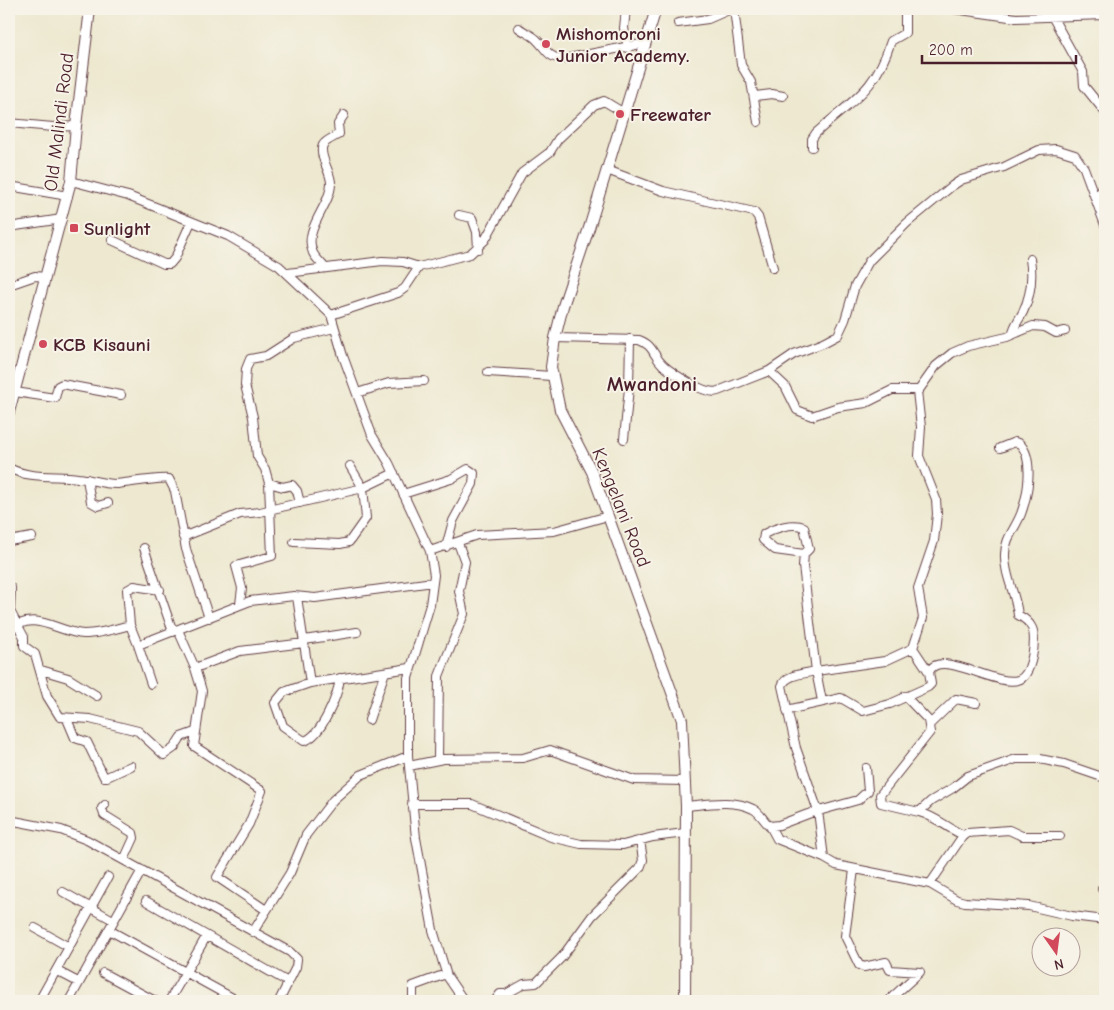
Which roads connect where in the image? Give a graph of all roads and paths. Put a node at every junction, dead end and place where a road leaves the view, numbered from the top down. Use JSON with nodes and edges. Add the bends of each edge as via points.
{"nodes":[{"id":1,"x":90,"y":9,"type":"edge"},
{"id":2,"x":626,"y":9,"type":"edge"},
{"id":3,"x":656,"y":9,"type":"edge"},
{"id":4,"x":732,"y":9,"type":"edge"},
{"id":5,"x":905,"y":9,"type":"edge"},
{"id":6,"x":954,"y":9,"type":"edge"},
{"id":7,"x":1043,"y":9,"type":"edge"},
{"id":8,"x":1105,"y":15,"type":"edge"},
{"id":9,"x":1050,"y":18,"type":"junction"},
{"id":10,"x":678,"y":23,"type":"dead end"},
{"id":11,"x":519,"y":28,"type":"dead end"},
{"id":12,"x":646,"y":43,"type":"junction"},
{"id":13,"x":628,"y":48,"type":"junction"},
{"id":14,"x":755,"y":96,"type":"junction"},
{"id":15,"x":783,"y":96,"type":"dead end"},
{"id":16,"x":1105,"y":112,"type":"edge"},
{"id":17,"x":624,"y":113,"type":"junction"},
{"id":18,"x":344,"y":115,"type":"dead end"},
{"id":19,"x":758,"y":122,"type":"dead end"},
{"id":20,"x":9,"y":123,"type":"edge"},
{"id":21,"x":76,"y":126,"type":"junction"},
{"id":22,"x":812,"y":147,"type":"dead end"},
{"id":23,"x":607,"y":170,"type":"junction"},
{"id":24,"x":72,"y":180,"type":"junction"},
{"id":25,"x":1105,"y":185,"type":"edge"},
{"id":26,"x":9,"y":186,"type":"edge"},
{"id":27,"x":68,"y":196,"type":"junction"},
{"id":28,"x":1096,"y":199,"type":"junction"},
{"id":29,"x":459,"y":215,"type":"dead end"},
{"id":30,"x":62,"y":218,"type":"junction"},
{"id":31,"x":191,"y":222,"type":"junction"},
{"id":32,"x":1105,"y":225,"type":"edge"},
{"id":33,"x":9,"y":227,"type":"edge"},
{"id":34,"x":112,"y":240,"type":"dead end"},
{"id":35,"x":478,"y":250,"type":"junction"},
{"id":36,"x":1030,"y":259,"type":"dead end"},
{"id":37,"x":419,"y":267,"type":"junction"},
{"id":38,"x":326,"y":268,"type":"junction"},
{"id":39,"x":773,"y":268,"type":"dead end"},
{"id":40,"x":288,"y":273,"type":"junction"},
{"id":41,"x":45,"y":276,"type":"junction"},
{"id":42,"x":9,"y":285,"type":"edge"},
{"id":43,"x":331,"y":315,"type":"junction"},
{"id":44,"x":334,"y":328,"type":"junction"},
{"id":45,"x":1065,"y":332,"type":"dead end"},
{"id":46,"x":1013,"y":333,"type":"junction"},
{"id":47,"x":555,"y":338,"type":"junction"},
{"id":48,"x":630,"y":339,"type":"junction"},
{"id":49,"x":769,"y":371,"type":"junction"},
{"id":50,"x":488,"y":372,"type":"dead end"},
{"id":51,"x":552,"y":376,"type":"junction"},
{"id":52,"x":424,"y":381,"type":"dead end"},
{"id":53,"x":917,"y":391,"type":"junction"},
{"id":54,"x":15,"y":392,"type":"junction"},
{"id":55,"x":357,"y":393,"type":"junction"},
{"id":56,"x":121,"y":395,"type":"dead end"},
{"id":57,"x":9,"y":412,"type":"edge"},
{"id":58,"x":624,"y":439,"type":"dead end"},
{"id":59,"x":1000,"y":448,"type":"dead end"},
{"id":60,"x":350,"y":466,"type":"dead end"},
{"id":61,"x":9,"y":468,"type":"edge"},
{"id":62,"x":394,"y":473,"type":"junction"},
{"id":63,"x":87,"y":479,"type":"junction"},
{"id":64,"x":269,"y":483,"type":"junction"},
{"id":65,"x":362,"y":488,"type":"junction"},
{"id":66,"x":403,"y":494,"type":"junction"},
{"id":67,"x":108,"y":503,"type":"dead end"},
{"id":68,"x":300,"y":503,"type":"junction"},
{"id":69,"x":272,"y":509,"type":"junction"},
{"id":70,"x":608,"y":516,"type":"junction"},
{"id":71,"x":32,"y":537,"type":"dead end"},
{"id":72,"x":183,"y":537,"type":"junction"},
{"id":73,"x":9,"y":541,"type":"edge"},
{"id":74,"x":294,"y":542,"type":"dead end"},
{"id":75,"x":458,"y":543,"type":"junction"},
{"id":76,"x":446,"y":547,"type":"junction"},
{"id":77,"x":144,"y":548,"type":"dead end"},
{"id":78,"x":430,"y":551,"type":"junction"},
{"id":79,"x":804,"y":554,"type":"junction"},
{"id":80,"x":433,"y":582,"type":"junction"},
{"id":81,"x":11,"y":588,"type":"dead end"},
{"id":82,"x":160,"y":590,"type":"junction"},
{"id":83,"x":298,"y":597,"type":"junction"},
{"id":84,"x":240,"y":604,"type":"junction"},
{"id":85,"x":209,"y":618,"type":"junction"},
{"id":86,"x":19,"y":624,"type":"junction"},
{"id":87,"x":130,"y":626,"type":"junction"},
{"id":88,"x":9,"y":630,"type":"edge"},
{"id":89,"x":176,"y":631,"type":"junction"},
{"id":90,"x":357,"y":632,"type":"dead end"},
{"id":91,"x":304,"y":642,"type":"junction"},
{"id":92,"x":138,"y":645,"type":"junction"},
{"id":93,"x":913,"y":648,"type":"junction"},
{"id":94,"x":195,"y":668,"type":"junction"},
{"id":95,"x":410,"y":668,"type":"junction"},
{"id":96,"x":41,"y":670,"type":"junction"},
{"id":97,"x":816,"y":671,"type":"junction"},
{"id":98,"x":386,"y":672,"type":"junction"},
{"id":99,"x":929,"y":672,"type":"junction"},
{"id":100,"x":340,"y":678,"type":"junction"},
{"id":101,"x":310,"y":683,"type":"junction"},
{"id":102,"x":151,"y":684,"type":"dead end"},
{"id":103,"x":97,"y":696,"type":"dead end"},
{"id":104,"x":905,"y":696,"type":"junction"},
{"id":105,"x":822,"y":701,"type":"junction"},
{"id":106,"x":976,"y":703,"type":"dead end"},
{"id":107,"x":787,"y":710,"type":"junction"},
{"id":108,"x":67,"y":718,"type":"junction"},
{"id":109,"x":369,"y":720,"type":"dead end"},
{"id":110,"x":930,"y":724,"type":"junction"},
{"id":111,"x":195,"y":732,"type":"junction"},
{"id":112,"x":408,"y":756,"type":"junction"},
{"id":113,"x":438,"y":760,"type":"junction"},
{"id":114,"x":131,"y":766,"type":"dead end"},
{"id":115,"x":409,"y":766,"type":"junction"},
{"id":116,"x":866,"y":768,"type":"dead end"},
{"id":117,"x":1105,"y":778,"type":"edge"},
{"id":118,"x":686,"y":781,"type":"junction"},
{"id":119,"x":866,"y":793,"type":"junction"},
{"id":120,"x":879,"y":797,"type":"junction"},
{"id":121,"x":412,"y":804,"type":"junction"},
{"id":122,"x":105,"y":805,"type":"dead end"},
{"id":123,"x":686,"y":806,"type":"junction"},
{"id":124,"x":818,"y":811,"type":"junction"},
{"id":125,"x":919,"y":812,"type":"junction"},
{"id":126,"x":9,"y":820,"type":"edge"},
{"id":127,"x":770,"y":826,"type":"junction"},
{"id":128,"x":685,"y":832,"type":"junction"},
{"id":129,"x":963,"y":835,"type":"junction"},
{"id":130,"x":1060,"y":836,"type":"dead end"},
{"id":131,"x":640,"y":840,"type":"junction"},
{"id":132,"x":824,"y":858,"type":"junction"},
{"id":133,"x":124,"y":860,"type":"junction"},
{"id":134,"x":142,"y":870,"type":"junction"},
{"id":135,"x":854,"y":870,"type":"junction"},
{"id":136,"x":108,"y":877,"type":"dead end"},
{"id":137,"x":930,"y":884,"type":"junction"},
{"id":138,"x":63,"y":892,"type":"dead end"},
{"id":139,"x":146,"y":901,"type":"dead end"},
{"id":140,"x":90,"y":908,"type":"junction"},
{"id":141,"x":266,"y":910,"type":"junction"},
{"id":142,"x":113,"y":920,"type":"junction"},
{"id":143,"x":1105,"y":920,"type":"edge"},
{"id":144,"x":35,"y":928,"type":"dead end"},
{"id":145,"x":109,"y":930,"type":"junction"},
{"id":146,"x":253,"y":932,"type":"junction"},
{"id":147,"x":206,"y":937,"type":"junction"},
{"id":148,"x":68,"y":947,"type":"junction"},
{"id":149,"x":57,"y":971,"type":"junction"},
{"id":150,"x":185,"y":972,"type":"junction"},
{"id":151,"x":103,"y":973,"type":"dead end"},
{"id":152,"x":446,"y":974,"type":"junction"},
{"id":153,"x":78,"y":982,"type":"junction"},
{"id":154,"x":288,"y":982,"type":"junction"},
{"id":155,"x":898,"y":998,"type":"edge"},
{"id":156,"x":39,"y":1001,"type":"edge"},
{"id":157,"x":69,"y":1001,"type":"edge"},
{"id":158,"x":155,"y":1001,"type":"edge"},
{"id":159,"x":169,"y":1001,"type":"edge"},
{"id":160,"x":238,"y":1001,"type":"edge"},
{"id":161,"x":279,"y":1001,"type":"edge"},
{"id":162,"x":412,"y":1001,"type":"edge"},
{"id":163,"x":464,"y":1001,"type":"edge"},
{"id":164,"x":495,"y":1001,"type":"edge"},
{"id":165,"x":685,"y":1001,"type":"edge"},
{"id":166,"x":888,"y":1001,"type":"edge"}],
"edges":[{"from":1,"to":21,"type":"main road","name":"Old Malindi Road"},
{"from":2,"to":13,"type":"street","via":[[624,28]]},
{"from":3,"to":12,"type":"main road","name":"Kengelani Road"},
{"from":4,"to":10,"type":"street","via":[[708,18]]},
{"from":4,"to":14,"type":"street","via":[[742,69],[751,80]]},
{"from":5,"to":22,"type":"street","via":[[905,33],[891,40],[874,81],[816,133]]},
{"from":6,"to":9,"type":"street","via":[[1016,18]]},
{"from":7,"to":9,"type":"street"},
{"from":8,"to":9,"type":"street"},
{"from":9,"to":16,"type":"street","via":[[1083,72],[1084,86]]},
{"from":11,"to":13,"type":"street","via":[[536,39],[555,59]]},
{"from":12,"to":13,"type":"street"},
{"from":12,"to":17,"type":"main road","name":"Kengelani Road"},
{"from":14,"to":15,"type":"street"},
{"from":14,"to":19,"type":"street"},
{"from":17,"to":23,"type":"main road","name":"Kengelani Road"},
{"from":17,"to":35,"type":"street","via":[[603,102],[581,117],[558,139],[550,152],[522,173],[501,215]]},
{"from":18,"to":38,"type":"street","via":[[338,124],[339,134],[324,143],[322,148],[330,176],[330,190],[312,241],[313,253]]},
{"from":20,"to":21,"type":"street"},
{"from":21,"to":24,"type":"main road","name":"Old Malindi Road"},
{"from":23,"to":39,"type":"street","via":[[667,192],[754,212]]},
{"from":23,"to":47,"type":"main road","name":"Kengelani Road"},
{"from":24,"to":27,"type":"main road","name":"Old Malindi Road"},
{"from":24,"to":31,"type":"street","via":[[128,196]]},
{"from":25,"to":28,"type":"street"},
{"from":26,"to":27,"type":"street"},
{"from":27,"to":30,"type":"main road","name":"Old Malindi Road"},
{"from":28,"to":32,"type":"street"},
{"from":28,"to":49,"type":"street","via":[[1075,155],[1056,149],[1039,150],[1004,167],[962,180],[906,223],[869,261],[855,286],[846,320],[838,335],[794,354]]},
{"from":29,"to":35,"type":"street","via":[[472,218]]},
{"from":30,"to":33,"type":"street"},
{"from":30,"to":41,"type":"main road","name":"Old Malindi Road"},
{"from":31,"to":34,"type":"street","via":[[170,264]]},
{"from":31,"to":40,"type":"street","via":[[228,236]]},
{"from":35,"to":37,"type":"street","via":[[460,258]]},
{"from":36,"to":46,"type":"street","via":[[1030,290]]},
{"from":37,"to":38,"type":"street","via":[[389,261]]},
{"from":37,"to":43,"type":"street","via":[[398,293]]},
{"from":38,"to":40,"type":"street"},
{"from":40,"to":43,"type":"street"},
{"from":41,"to":42,"type":"street"},
{"from":41,"to":54,"type":"main road","name":"Old Malindi Road"},
{"from":43,"to":44,"type":"street"},
{"from":44,"to":55,"type":"street"},
{"from":44,"to":64,"type":"street","via":[[299,336],[266,356],[249,360],[245,385],[253,416],[257,456]]},
{"from":45,"to":46,"type":"street","via":[[1056,333],[1033,326]]},
{"from":46,"to":53,"type":"street","via":[[952,353],[936,366]]},
{"from":47,"to":48,"type":"street"},
{"from":47,"to":51,"type":"main road","name":"Kengelani Road"},
{"from":48,"to":49,"type":"street","via":[[647,343],[664,366],[714,393]]},
{"from":48,"to":58,"type":"street"},
{"from":49,"to":53,"type":"street","via":[[785,386],[797,410],[812,416],[838,407],[866,403],[889,391]]},
{"from":50,"to":51,"type":"street"},
{"from":51,"to":70,"type":"main road","name":"Kengelani Road","via":[[563,417],[589,465]]},
{"from":52,"to":55,"type":"street","via":[[399,381]]},
{"from":53,"to":93,"type":"street","via":[[922,427],[919,456],[936,499],[937,514],[934,541],[918,588],[923,618]]},
{"from":54,"to":56,"type":"street","via":[[55,398],[58,386],[62,384]]},
{"from":54,"to":57,"type":"main road","name":"Old Malindi Road"},
{"from":55,"to":62,"type":"street","via":[[372,435]]},
{"from":59,"to":99,"type":"street","via":[[1015,442],[1020,444],[1030,473],[1022,513],[1008,536],[1004,555],[1018,615],[1032,628],[1034,644],[1030,663],[1025,676],[1017,680],[985,676],[944,663],[934,666]]},
{"from":60,"to":65,"type":"street"},
{"from":61,"to":63,"type":"street","via":[[27,474]]},
{"from":62,"to":65,"type":"street"},
{"from":62,"to":66,"type":"street"},
{"from":63,"to":67,"type":"street","via":[[91,502],[98,506]]},
{"from":63,"to":72,"type":"street","via":[[113,484],[170,479]]},
{"from":64,"to":68,"type":"street","via":[[283,487],[292,485]]},
{"from":64,"to":69,"type":"street"},
{"from":65,"to":68,"type":"street"},
{"from":65,"to":74,"type":"street","via":[[366,518],[349,542]]},
{"from":66,"to":76,"type":"street","via":[[451,479],[468,469],[474,473],[473,484],[453,520]]},
{"from":66,"to":78,"type":"street"},
{"from":68,"to":69,"type":"street"},
{"from":69,"to":72,"type":"street","via":[[240,514]]},
{"from":69,"to":84,"type":"street","via":[[272,556],[236,566],[242,588]]},
{"from":70,"to":75,"type":"street","via":[[554,531],[482,534]]},
{"from":70,"to":118,"type":"main road","name":"Kengelani Road","via":[[680,711]]},
{"from":71,"to":73,"type":"street"},
{"from":72,"to":85,"type":"street"},
{"from":75,"to":76,"type":"street"},
{"from":75,"to":113,"type":"street","via":[[465,562],[459,591],[464,614],[439,676]]},
{"from":76,"to":78,"type":"street"},
{"from":77,"to":82,"type":"street"},
{"from":78,"to":80,"type":"street"},
{"from":79,"to":79,"type":"street","via":[[809,549],[803,526],[784,526],[764,534],[763,540],[773,550]]},
{"from":79,"to":97,"type":"street","via":[[805,591]]},
{"from":80,"to":83,"type":"street","via":[[315,598]]},
{"from":80,"to":95,"type":"street","via":[[427,619]]},
{"from":81,"to":86,"type":"street","via":[[10,611]]},
{"from":82,"to":87,"type":"street","via":[[134,586],[128,589]]},
{"from":82,"to":89,"type":"street"},
{"from":83,"to":84,"type":"street"},
{"from":83,"to":91,"type":"street"},
{"from":84,"to":85,"type":"street"},
{"from":85,"to":89,"type":"street"},
{"from":86,"to":87,"type":"street","via":[[44,622],[81,634]]},
{"from":86,"to":88,"type":"street"},
{"from":86,"to":96,"type":"street","via":[[24,646],[35,654]]},
{"from":87,"to":92,"type":"street"},
{"from":89,"to":92,"type":"street"},
{"from":89,"to":94,"type":"street"},
{"from":90,"to":91,"type":"street"},
{"from":91,"to":94,"type":"street","via":[[240,651]]},
{"from":91,"to":101,"type":"street"},
{"from":92,"to":102,"type":"street"},
{"from":93,"to":97,"type":"street","via":[[885,661]]},
{"from":93,"to":99,"type":"street"},
{"from":94,"to":111,"type":"street","via":[[203,696]]},
{"from":95,"to":98,"type":"street"},
{"from":95,"to":112,"type":"street"},
{"from":96,"to":103,"type":"street","via":[[68,678]]},
{"from":96,"to":108,"type":"street","via":[[49,699],[60,717]]},
{"from":97,"to":105,"type":"street"},
{"from":97,"to":107,"type":"street","via":[[785,680],[782,686]]},
{"from":98,"to":100,"type":"street"},
{"from":98,"to":109,"type":"street"},
{"from":99,"to":104,"type":"street","via":[[930,686]]},
{"from":100,"to":101,"type":"street"},
{"from":100,"to":101,"type":"street","via":[[329,711],[304,742],[283,726],[275,702],[284,692]]},
{"from":104,"to":105,"type":"street","via":[[890,704],[861,711],[844,698]]},
{"from":104,"to":110,"type":"street"},
{"from":105,"to":107,"type":"street"},
{"from":106,"to":110,"type":"street","via":[[956,698]]},
{"from":107,"to":124,"type":"street","via":[[796,748]]},
{"from":108,"to":111,"type":"street","via":[[138,731],[164,755],[181,737]]},
{"from":108,"to":114,"type":"street","via":[[75,738],[87,742],[104,777]]},
{"from":110,"to":120,"type":"street","via":[[925,740]]},
{"from":111,"to":141,"type":"street","via":[[195,748],[262,791],[249,824],[217,876]]},
{"from":112,"to":115,"type":"street"},
{"from":112,"to":141,"type":"street","via":[[361,775],[334,800],[306,835],[290,872]]},
{"from":113,"to":115,"type":"street"},
{"from":113,"to":118,"type":"street","via":[[522,758],[550,750],[634,780]]},
{"from":115,"to":121,"type":"street"},
{"from":116,"to":119,"type":"street"},
{"from":117,"to":125,"type":"street","via":[[1040,758],[1016,759],[968,776]]},
{"from":118,"to":123,"type":"main road","name":"Kengelani Road"},
{"from":119,"to":120,"type":"street"},
{"from":119,"to":124,"type":"street","via":[[858,800]]},
{"from":120,"to":125,"type":"street","via":[[881,803]]},
{"from":121,"to":131,"type":"street","via":[[472,804],[550,837],[581,844],[623,845]]},
{"from":121,"to":152,"type":"street","via":[[433,930]]},
{"from":122,"to":133,"type":"street","via":[[102,808],[104,815],[133,833],[134,838]]},
{"from":123,"to":127,"type":"street","via":[[722,803],[753,809]]},
{"from":123,"to":128,"type":"main road","name":"Kengelani Road"},
{"from":124,"to":127,"type":"street","via":[[785,824]]},
{"from":124,"to":132,"type":"street"},
{"from":125,"to":129,"type":"street","via":[[941,820],[950,830]]},
{"from":126,"to":133,"type":"street","via":[[67,832]]},
{"from":127,"to":132,"type":"street","via":[[777,839]]},
{"from":128,"to":131,"type":"street"},
{"from":128,"to":165,"type":"main road","name":"Kengelani Road"},
{"from":129,"to":130,"type":"street","via":[[1009,830],[1022,836]]},
{"from":129,"to":137,"type":"street"},
{"from":131,"to":164,"type":"street","via":[[643,860],[640,868],[592,916],[562,957],[536,983],[524,984],[500,994]]},
{"from":132,"to":135,"type":"street"},
{"from":133,"to":134,"type":"street"},
{"from":134,"to":142,"type":"street"},
{"from":134,"to":146,"type":"street"},
{"from":135,"to":137,"type":"street"},
{"from":135,"to":155,"type":"street","via":[[846,941],[861,967],[886,962],[890,970],[920,972]]},
{"from":136,"to":140,"type":"street"},
{"from":137,"to":143,"type":"street","via":[[966,902],[1029,906]]},
{"from":138,"to":140,"type":"street"},
{"from":139,"to":147,"type":"street"},
{"from":140,"to":142,"type":"street"},
{"from":140,"to":148,"type":"street"},
{"from":141,"to":146,"type":"street"},
{"from":142,"to":145,"type":"street"},
{"from":144,"to":148,"type":"street"},
{"from":145,"to":150,"type":"street"},
{"from":145,"to":153,"type":"street"},
{"from":146,"to":154,"type":"street","via":[[297,959]]},
{"from":147,"to":150,"type":"street"},
{"from":147,"to":154,"type":"street"},
{"from":148,"to":149,"type":"street"},
{"from":149,"to":153,"type":"street"},
{"from":149,"to":156,"type":"street"},
{"from":150,"to":159,"type":"street"},
{"from":150,"to":160,"type":"street"},
{"from":151,"to":158,"type":"street"},
{"from":152,"to":162,"type":"street","via":[[413,986]]},
{"from":152,"to":163,"type":"street"},
{"from":153,"to":157,"type":"street"},
{"from":154,"to":161,"type":"street"},
{"from":155,"to":166,"type":"street"}]}
